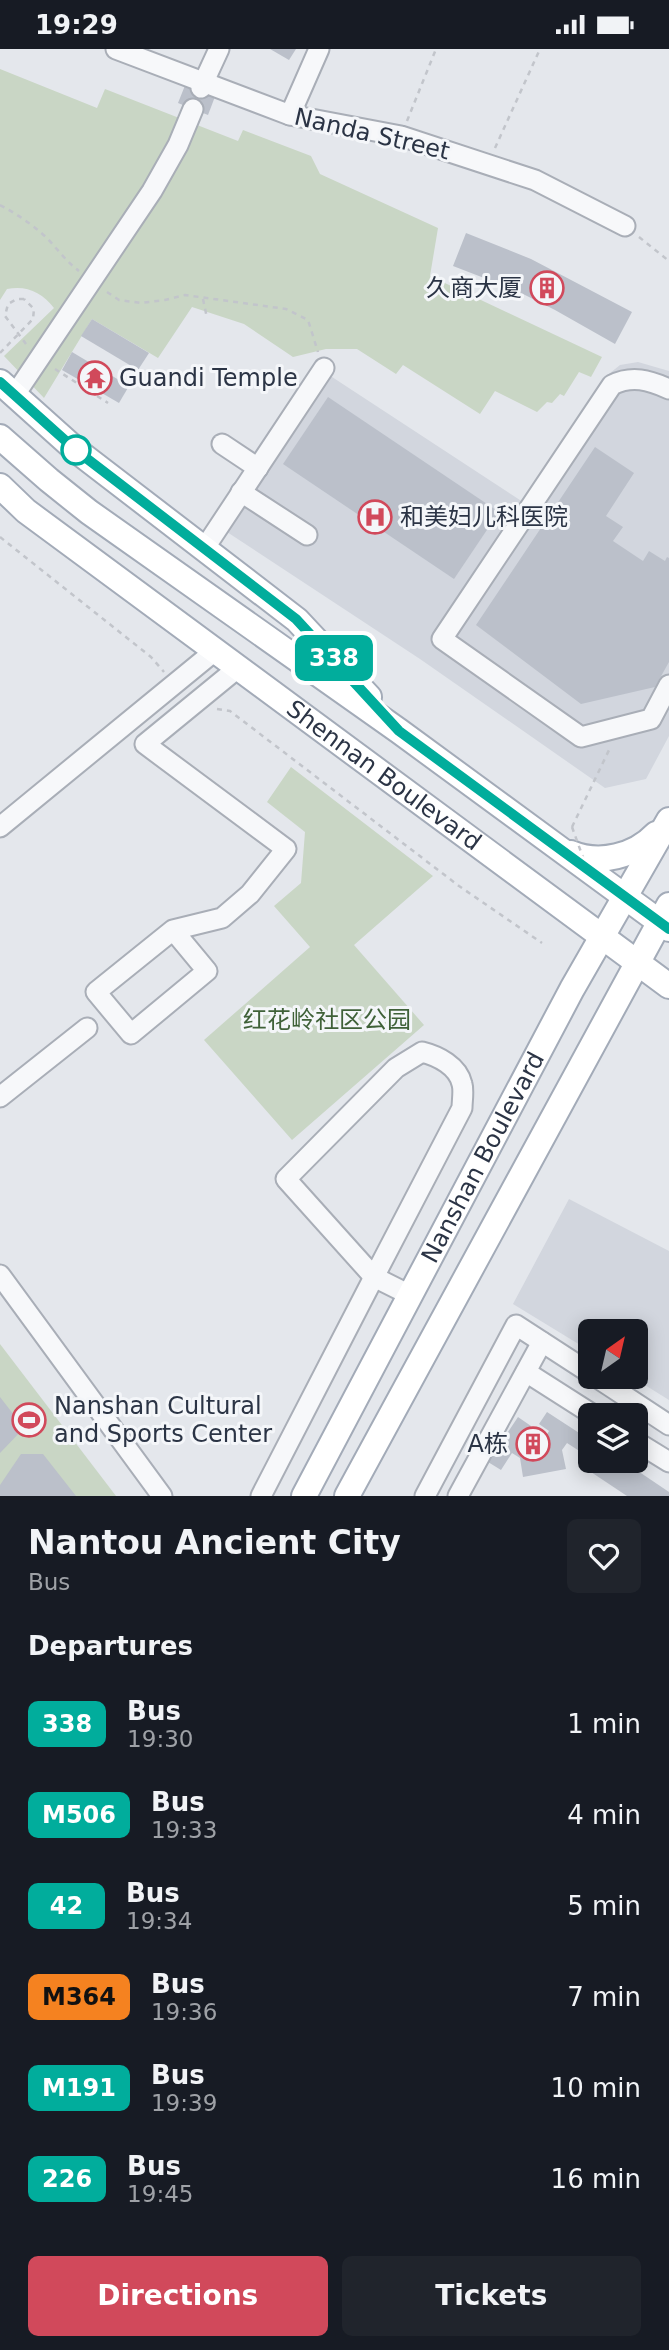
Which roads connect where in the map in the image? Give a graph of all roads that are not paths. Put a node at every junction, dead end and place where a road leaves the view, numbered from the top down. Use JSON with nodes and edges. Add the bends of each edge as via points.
{"nodes":[{"id":1,"x":116,"y":49,"type":"edge"},
{"id":2,"x":219,"y":49,"type":"edge"},
{"id":3,"x":319,"y":49,"type":"edge"},
{"id":4,"x":202,"y":86,"type":"junction"},
{"id":5,"x":193,"y":109,"type":"dead end"},
{"id":6,"x":290,"y":115,"type":"junction"},
{"id":7,"x":625,"y":226,"type":"road end"},
{"id":8,"x":324,"y":368,"type":"road end"},
{"id":9,"x":7,"y":389,"type":"edge"},
{"id":10,"x":669,"y":389,"type":"edge"},
{"id":11,"x":0,"y":437,"type":"edge"},
{"id":12,"x":222,"y":444,"type":"dead end"},
{"id":13,"x":258,"y":468,"type":"junction"},
{"id":14,"x":0,"y":486,"type":"edge"},
{"id":15,"x":241,"y":492,"type":"junction"},
{"id":16,"x":0,"y":498,"type":"edge"},
{"id":17,"x":26,"y":511,"type":"junction"},
{"id":18,"x":307,"y":535,"type":"dead end"},
{"id":19,"x":204,"y":549,"type":"junction"},
{"id":20,"x":216,"y":650,"type":"junction"},
{"id":21,"x":239,"y":667,"type":"junction"},
{"id":22,"x":669,"y":685,"type":"edge"},
{"id":23,"x":399,"y":731,"type":"junction"},
{"id":24,"x":669,"y":820,"type":"edge"},
{"id":25,"x":0,"y":827,"type":"edge"},
{"id":26,"x":556,"y":846,"type":"junction"},
{"id":27,"x":624,"y":895,"type":"junction"},
{"id":28,"x":666,"y":918,"type":"edge"},
{"id":29,"x":173,"y":930,"type":"junction"},
{"id":30,"x":601,"y":936,"type":"junction"},
{"id":31,"x":637,"y":961,"type":"junction"},
{"id":32,"x":669,"y":986,"type":"edge"},
{"id":33,"x":88,"y":1028,"type":"dead end"},
{"id":34,"x":0,"y":1097,"type":"edge"},
{"id":35,"x":0,"y":1275,"type":"edge"},
{"id":36,"x":374,"y":1277,"type":"junction"},
{"id":37,"x":410,"y":1295,"type":"junction"},
{"id":38,"x":542,"y":1342,"type":"junction"},
{"id":39,"x":578,"y":1365,"type":"edge"},
{"id":40,"x":526,"y":1372,"type":"junction"},
{"id":41,"x":614,"y":1389,"type":"edge"},
{"id":42,"x":578,"y":1405,"type":"edge"},
{"id":43,"x":669,"y":1425,"type":"edge"},
{"id":44,"x":648,"y":1449,"type":"edge"},
{"id":45,"x":669,"y":1462,"type":"edge"},
{"id":46,"x":162,"y":1496,"type":"edge"},
{"id":47,"x":261,"y":1496,"type":"edge"},
{"id":48,"x":304,"y":1496,"type":"edge"},
{"id":49,"x":347,"y":1496,"type":"edge"},
{"id":50,"x":425,"y":1496,"type":"edge"},
{"id":51,"x":458,"y":1496,"type":"edge"}],
"edges":[{"from":1,"to":4,"type":"street","name":"Nanda Street"},
{"from":2,"to":4,"type":"street"},
{"from":3,"to":6,"type":"street"},
{"from":4,"to":6,"type":"street","name":"Nanda Street"},
{"from":5,"to":9,"type":"street","via":[[152,191],[92,281]]},
{"from":6,"to":7,"type":"street","name":"Nanda Street","via":[[401,137],[488,164],[535,180]]},
{"from":8,"to":13,"type":"street"},
{"from":9,"to":19,"type":"main road","via":[[77,451]]},
{"from":10,"to":22,"type":"street","via":[[632,378],[611,386],[442,639],[581,737],[651,719]]},
{"from":11,"to":23,"type":"main road","name":"Shennan Boulevard","via":[[89,512]]},
{"from":12,"to":13,"type":"street"},
{"from":13,"to":15,"type":"street"},
{"from":14,"to":17,"type":"main road","name":"Shennan Boulevard"},
{"from":15,"to":18,"type":"street"},
{"from":15,"to":19,"type":"street"},
{"from":16,"to":17,"type":"main road"},
{"from":17,"to":20,"type":"main road","name":"Shennan Boulevard"},
{"from":19,"to":23,"type":"main road","via":[[296,619]]},
{"from":20,"to":21,"type":"main road","name":"Shennan Boulevard"},
{"from":20,"to":25,"type":"street"},
{"from":21,"to":29,"type":"street","via":[[145,744],[286,849],[250,894],[222,918]]},
{"from":21,"to":30,"type":"main road","name":"Shennan Boulevard"},
{"from":23,"to":26,"type":"main road","name":"Shennan Boulevard"},
{"from":24,"to":26,"type":"main road","via":[[650,840],[617,856],[597,859]]},
{"from":24,"to":27,"type":"main road","name":"Nanshan Boulevard"},
{"from":26,"to":27,"type":"main road","name":"Shennan Boulevard"},
{"from":27,"to":28,"type":"main road","name":"Shennan Boulevard"},
{"from":27,"to":30,"type":"main road","name":"Nanshan Boulevard"},
{"from":28,"to":31,"type":"main road","name":"Nanshan Boulevard"},
{"from":29,"to":29,"type":"street","via":[[96,992],[131,1034],[207,971]]},
{"from":30,"to":31,"type":"main road","name":"Shennan Boulevard"},
{"from":30,"to":37,"type":"main road","name":"Nanshan Boulevard"},
{"from":31,"to":32,"type":"main road","name":"Shennan Boulevard"},
{"from":31,"to":49,"type":"main road","name":"Nanshan Boulevard"},
{"from":33,"to":34,"type":"street"},
{"from":35,"to":46,"type":"street"},
{"from":36,"to":36,"type":"street","via":[[462,1108],[463,1084],[453,1068],[422,1052],[396,1068],[286,1179]]},
{"from":36,"to":37,"type":"street"},
{"from":36,"to":47,"type":"street"},
{"from":37,"to":48,"type":"main road","name":"Nanshan Boulevard"},
{"from":38,"to":39,"type":"street"},
{"from":38,"to":40,"type":"street"},
{"from":38,"to":50,"type":"street","via":[[516,1325]]},
{"from":40,"to":42,"type":"street"},
{"from":40,"to":51,"type":"street"},
{"from":41,"to":43,"type":"street"},
{"from":44,"to":45,"type":"street"}]}
